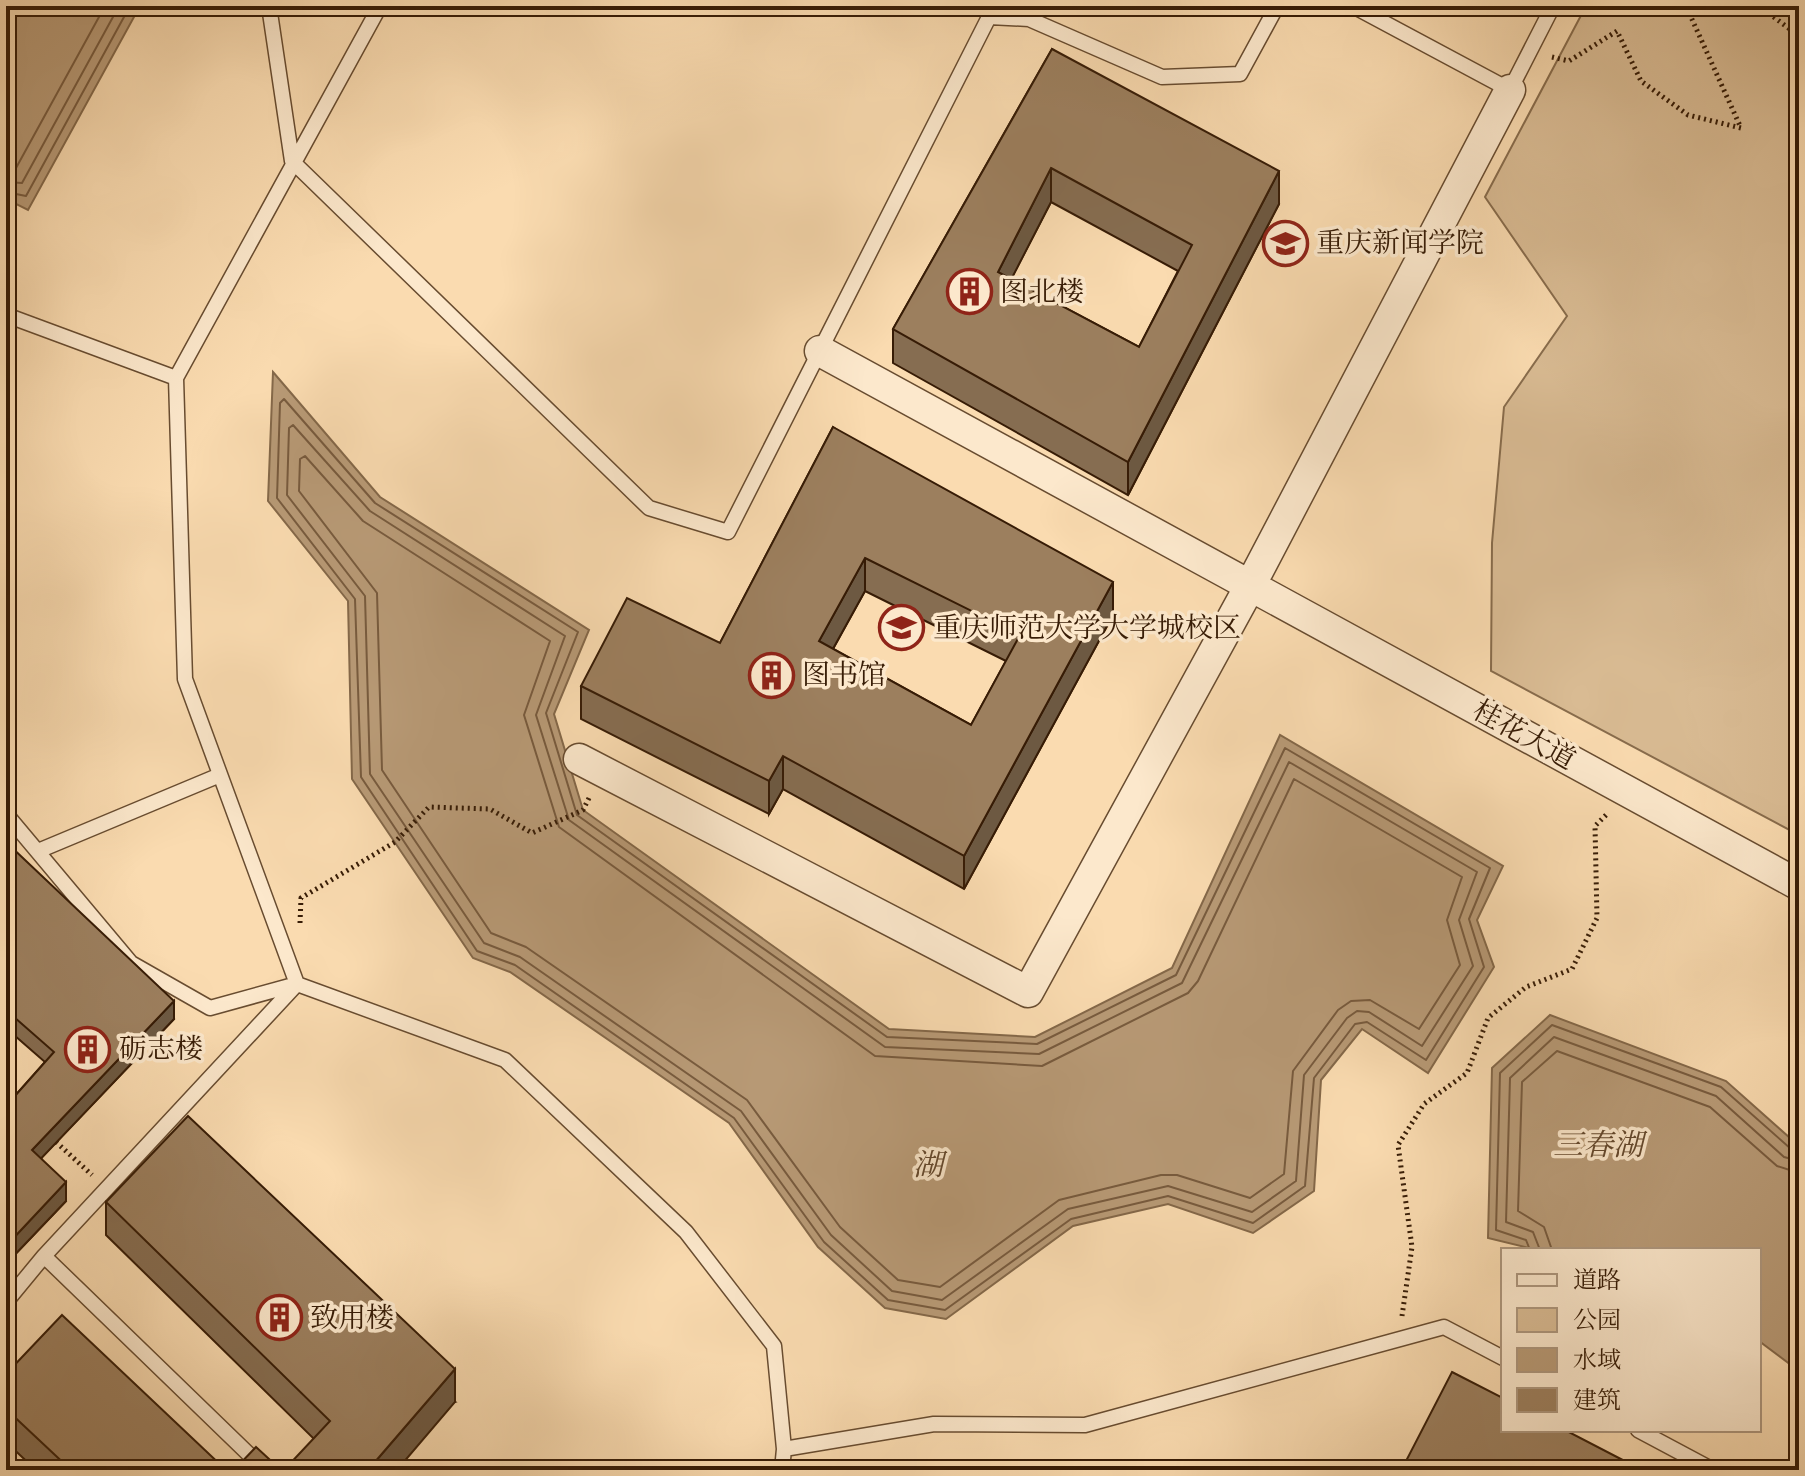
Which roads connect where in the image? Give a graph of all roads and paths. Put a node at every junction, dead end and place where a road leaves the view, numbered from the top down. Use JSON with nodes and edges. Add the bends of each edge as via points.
{"nodes":[{"id":1,"x":269,"y":6,"type":"edge"},
{"id":2,"x":380,"y":6,"type":"edge"},
{"id":3,"x":1277,"y":6,"type":"edge"},
{"id":4,"x":1353,"y":6,"type":"edge"},
{"id":5,"x":1553,"y":6,"type":"edge"},
{"id":6,"x":1686,"y":6,"type":"edge"},
{"id":7,"x":1759,"y":6,"type":"edge"},
{"id":8,"x":1799,"y":36,"type":"edge"},
{"id":9,"x":1530,"y":51,"type":"junction"},
{"id":10,"x":1510,"y":90,"type":"junction"},
{"id":11,"x":292,"y":161,"type":"junction"},
{"id":12,"x":6,"y":315,"type":"edge"},
{"id":13,"x":820,"y":351,"type":"junction"},
{"id":14,"x":176,"y":378,"type":"junction"},
{"id":15,"x":1250,"y":586,"type":"junction"},
{"id":16,"x":579,"y":759,"type":"dead end"},
{"id":17,"x":220,"y":775,"type":"junction"},
{"id":18,"x":1628,"y":792,"type":"junction"},
{"id":19,"x":583,"y":810,"type":"dead end"},
{"id":20,"x":6,"y":814,"type":"edge"},
{"id":21,"x":38,"y":851,"type":"junction"},
{"id":22,"x":1799,"y":885,"type":"edge"},
{"id":23,"x":300,"y":927,"type":"dead end"},
{"id":24,"x":297,"y":984,"type":"junction"},
{"id":25,"x":56,"y":1142,"type":"edge"},
{"id":26,"x":107,"y":1189,"type":"junction"},
{"id":27,"x":44,"y":1256,"type":"junction"},
{"id":28,"x":6,"y":1302,"type":"edge"},
{"id":29,"x":1398,"y":1340,"type":"junction"},
{"id":30,"x":1501,"y":1357,"type":"edge"},
{"id":31,"x":1642,"y":1432,"type":"edge"},
{"id":32,"x":784,"y":1449,"type":"junction"},
{"id":33,"x":265,"y":1470,"type":"edge"},
{"id":34,"x":782,"y":1470,"type":"edge"},
{"id":35,"x":1713,"y":1470,"type":"edge"}],
"edges":[{"from":1,"to":11,"type":"lane"},
{"from":2,"to":11,"type":"lane"},
{"from":3,"to":13,"type":"lane","via":[[1240,74],[1162,77],[1029,19],[989,17]]},
{"from":4,"to":10,"type":"lane"},
{"from":5,"to":9,"type":"lane"},
{"from":6,"to":9,"type":"path","via":[[1741,128],[1688,115],[1641,81],[1617,31],[1569,61]]},
{"from":7,"to":8,"type":"path"},
{"from":9,"to":10,"type":"lane"},
{"from":10,"to":15,"type":"street"},
{"from":11,"to":13,"type":"lane","via":[[649,508],[728,532]]},
{"from":11,"to":14,"type":"lane"},
{"from":12,"to":14,"type":"lane"},
{"from":13,"to":15,"type":"street","name":"桂花大道"},
{"from":14,"to":17,"type":"lane","via":[[185,679]]},
{"from":15,"to":16,"type":"street","via":[[1028,992]]},
{"from":15,"to":18,"type":"street","name":"桂花大道"},
{"from":17,"to":21,"type":"lane"},
{"from":17,"to":24,"type":"lane"},
{"from":18,"to":22,"type":"street","name":"桂花大道"},
{"from":18,"to":29,"type":"path","via":[[1595,826],[1597,918],[1572,969],[1526,987],[1488,1018],[1467,1073],[1424,1104],[1398,1145],[1412,1247]]},
{"from":19,"to":23,"type":"path","via":[[532,833],[490,809],[429,807],[395,842],[301,898]]},
{"from":20,"to":21,"type":"lane"},
{"from":21,"to":24,"type":"lane","via":[[131,963],[210,1008]]},
{"from":24,"to":26,"type":"lane"},
{"from":24,"to":32,"type":"lane","via":[[505,1060],[686,1232],[774,1346]]},
{"from":25,"to":26,"type":"path"},
{"from":26,"to":27,"type":"lane"},
{"from":27,"to":28,"type":"lane"},
{"from":27,"to":33,"type":"lane"},
{"from":29,"to":30,"type":"lane","via":[[1444,1327]]},
{"from":29,"to":32,"type":"lane","via":[[1085,1425],[934,1424]]},
{"from":31,"to":35,"type":"lane"},
{"from":32,"to":34,"type":"lane"}]}
